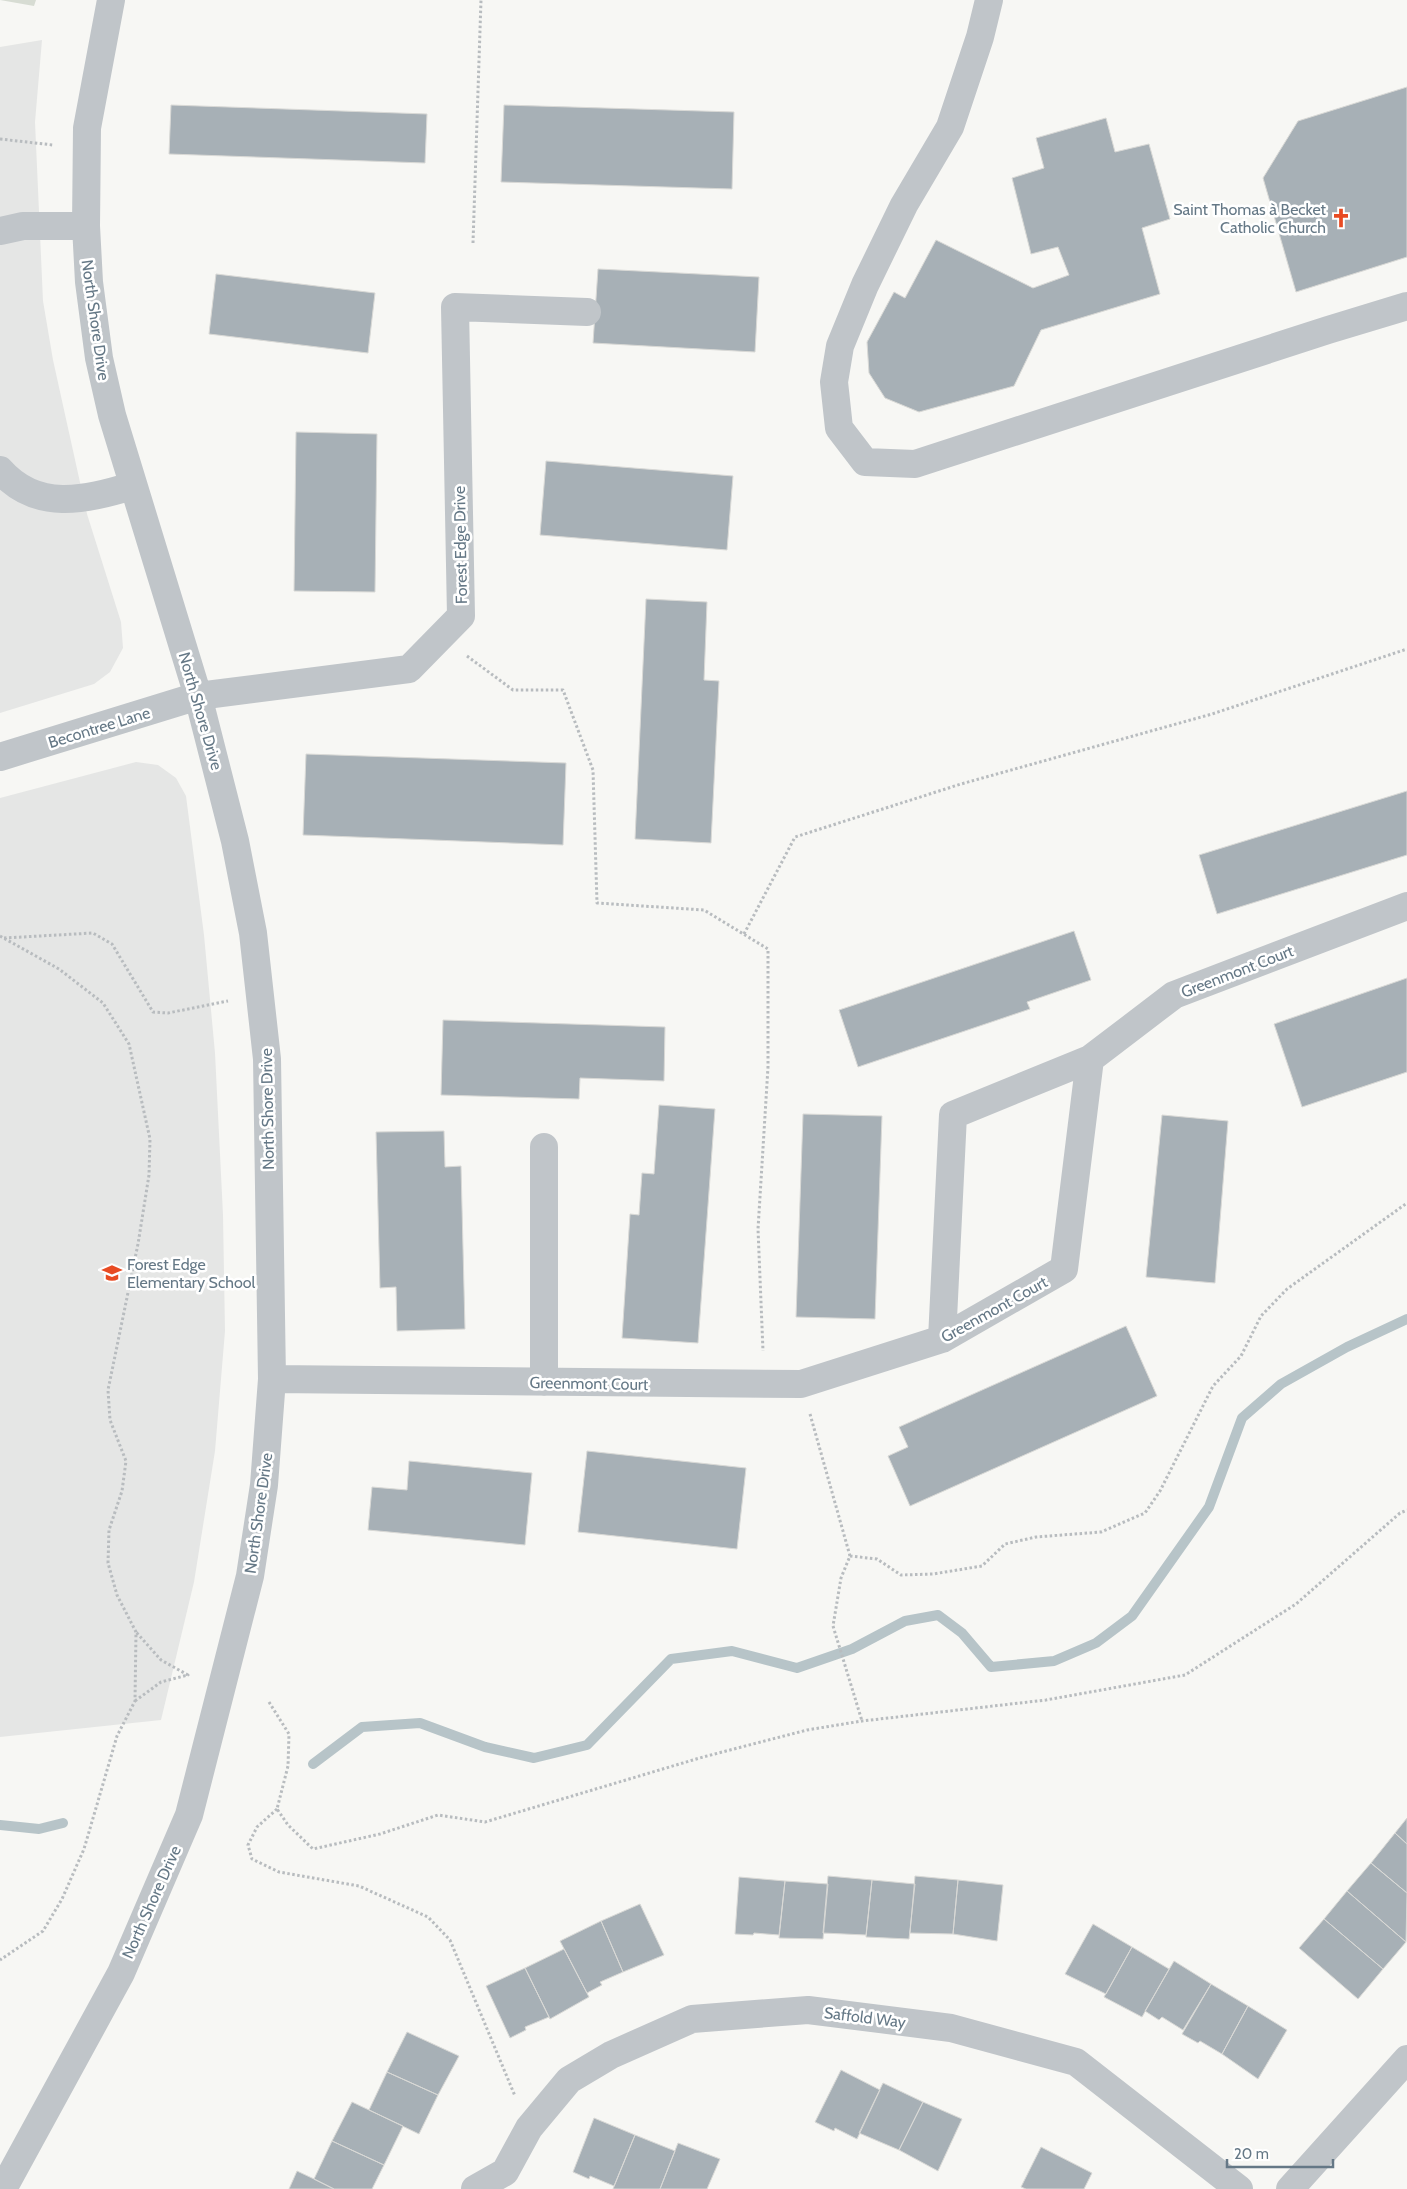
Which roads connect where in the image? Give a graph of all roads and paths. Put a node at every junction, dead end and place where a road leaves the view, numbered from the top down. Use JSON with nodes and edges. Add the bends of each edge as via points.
{"nodes":[{"id":1,"x":111,"y":0,"type":"edge"},
{"id":2,"x":481,"y":0,"type":"edge"},
{"id":3,"x":989,"y":0,"type":"edge"},
{"id":4,"x":0,"y":140,"type":"edge"},
{"id":5,"x":53,"y":145,"type":"dead end"},
{"id":6,"x":86,"y":226,"type":"junction"},
{"id":7,"x":0,"y":231,"type":"edge"},
{"id":8,"x":473,"y":243,"type":"dead end"},
{"id":9,"x":1407,"y":306,"type":"edge"},
{"id":10,"x":587,"y":312,"type":"dead end"},
{"id":11,"x":0,"y":470,"type":"edge"},
{"id":12,"x":132,"y":486,"type":"junction"},
{"id":13,"x":441,"y":636,"type":"junction"},
{"id":14,"x":1407,"y":649,"type":"edge"},
{"id":15,"x":198,"y":696,"type":"junction"},
{"id":16,"x":0,"y":756,"type":"edge"},
{"id":17,"x":1407,"y":906,"type":"edge"},
{"id":18,"x":744,"y":934,"type":"junction"},
{"id":19,"x":2,"y":937,"type":"edge"},
{"id":20,"x":261,"y":994,"type":"junction"},
{"id":21,"x":1090,"y":1059,"type":"junction"},
{"id":22,"x":544,"y":1147,"type":"dead end"},
{"id":23,"x":1407,"y":1203,"type":"edge"},
{"id":24,"x":942,"y":1340,"type":"junction"},
{"id":25,"x":272,"y":1379,"type":"junction"},
{"id":26,"x":544,"y":1382,"type":"junction"},
{"id":27,"x":765,"y":1384,"type":"junction"},
{"id":28,"x":800,"y":1384,"type":"junction"},
{"id":29,"x":1407,"y":1510,"type":"edge"},
{"id":30,"x":850,"y":1556,"type":"junction"},
{"id":31,"x":136,"y":1632,"type":"junction"},
{"id":32,"x":135,"y":1701,"type":"junction"},
{"id":33,"x":269,"y":1702,"type":"dead end"},
{"id":34,"x":862,"y":1721,"type":"junction"},
{"id":35,"x":277,"y":1809,"type":"junction"},
{"id":36,"x":0,"y":1960,"type":"edge"},
{"id":37,"x":1407,"y":2059,"type":"edge"},
{"id":38,"x":529,"y":2128,"type":"junction"},
{"id":39,"x":506,"y":2181,"type":"edge"},
{"id":40,"x":3,"y":2189,"type":"edge"},
{"id":41,"x":475,"y":2189,"type":"edge"},
{"id":42,"x":1240,"y":2189,"type":"edge"},
{"id":43,"x":1290,"y":2189,"type":"edge"}],
"edges":[{"from":1,"to":6,"type":"street","name":"North Shore Drive","via":[[88,128]]},
{"from":2,"to":8,"type":"path"},
{"from":3,"to":9,"type":"street","via":[[950,127],[904,205],[840,346],[834,382],[838,428],[865,462],[915,464]]},
{"from":4,"to":5,"type":"path"},
{"from":6,"to":7,"type":"street","via":[[23,226]]},
{"from":6,"to":12,"type":"street","name":"North Shore Drive","via":[[89,282],[99,358]]},
{"from":10,"to":13,"type":"street","name":"Forest Edge Drive","via":[[455,307],[461,616]]},
{"from":11,"to":12,"type":"street","via":[[9,481],[34,496],[58,500],[98,496]]},
{"from":12,"to":15,"type":"street","name":"North Shore Drive"},
{"from":13,"to":15,"type":"street","name":"Forest Edge Drive","via":[[409,669]]},
{"from":13,"to":18,"type":"path","via":[[513,690],[563,690],[593,770],[597,903],[704,910]]},
{"from":14,"to":18,"type":"path","via":[[1212,714],[961,784],[795,837]]},
{"from":15,"to":16,"type":"street","name":"Becontree Lane"},
{"from":15,"to":20,"type":"street","name":"North Shore Drive","via":[[235,841]]},
{"from":17,"to":21,"type":"street","name":"Greenmont Court","via":[[1174,994]]},
{"from":18,"to":27,"type":"path","via":[[768,949],[768,1067],[758,1229]]},
{"from":19,"to":20,"type":"path","via":[[93,933],[112,944],[153,1012],[168,1013]]},
{"from":19,"to":31,"type":"path","via":[[59,969],[103,1003],[129,1044],[150,1139],[149,1175],[138,1244],[108,1390],[110,1420],[126,1461],[122,1491],[109,1530],[108,1563],[117,1594]]},
{"from":20,"to":25,"type":"street","name":"North Shore Drive","via":[[267,1059]]},
{"from":21,"to":24,"type":"street","name":"Greenmont Court","via":[[1064,1269]]},
{"from":21,"to":24,"type":"street","via":[[953,1115]]},
{"from":22,"to":26,"type":"street"},
{"from":23,"to":30,"type":"path","via":[[1287,1289],[1261,1316],[1241,1356],[1213,1386],[1160,1491],[1145,1513],[1101,1532],[1005,1544],[982,1566],[933,1574],[901,1575],[877,1559]]},
{"from":24,"to":28,"type":"street","name":"Greenmont Court"},
{"from":25,"to":26,"type":"street","name":"Greenmont Court"},
{"from":25,"to":40,"type":"street","name":"North Shore Drive","via":[[264,1485],[250,1576],[188,1815],[120,1973]]},
{"from":26,"to":27,"type":"street","name":"Greenmont Court"},
{"from":27,"to":28,"type":"street","name":"Greenmont Court"},
{"from":28,"to":30,"type":"path"},
{"from":29,"to":34,"type":"path","via":[[1296,1604],[1185,1675],[1046,1700]]},
{"from":30,"to":34,"type":"path","via":[[841,1578],[833,1626]]},
{"from":31,"to":32,"type":"path"},
{"from":31,"to":32,"type":"path","via":[[160,1660],[188,1675],[161,1682]]},
{"from":32,"to":36,"type":"path","via":[[117,1736],[84,1849],[62,1899],[43,1930]]},
{"from":33,"to":35,"type":"path","via":[[289,1734],[288,1766]]},
{"from":34,"to":35,"type":"path","via":[[807,1730],[703,1757],[485,1822],[438,1815],[380,1834],[313,1849],[288,1825]]},
{"from":35,"to":38,"type":"path","via":[[257,1827],[248,1845],[252,1859],[278,1872],[359,1886],[428,1917],[450,1940]]},
{"from":37,"to":43,"type":"street"},
{"from":38,"to":39,"type":"street","name":"Saffold Way"},
{"from":38,"to":42,"type":"street","name":"Saffold Way","via":[[569,2080],[611,2055],[692,2019],[808,2010],[951,2028],[1076,2062]]},
{"from":39,"to":41,"type":"street","name":"Saffold Way"}]}
